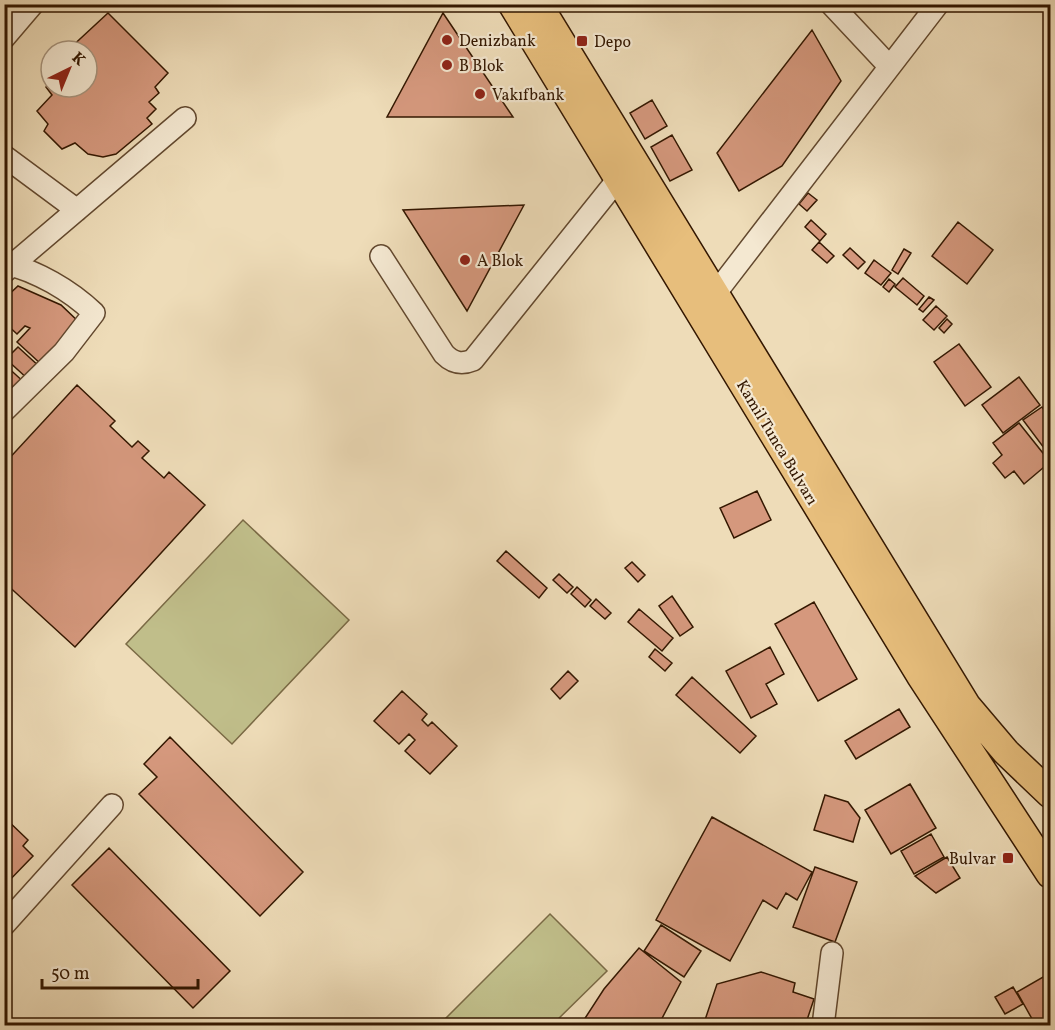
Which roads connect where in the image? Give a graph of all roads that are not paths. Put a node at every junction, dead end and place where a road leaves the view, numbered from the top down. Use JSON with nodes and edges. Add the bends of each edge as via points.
{"nodes":[{"id":1,"x":33,"y":4,"type":"edge"},
{"id":2,"x":512,"y":4,"type":"edge"},
{"id":3,"x":538,"y":4,"type":"edge"},
{"id":4,"x":831,"y":4,"type":"edge"},
{"id":5,"x":938,"y":4,"type":"edge"},
{"id":6,"x":4,"y":38,"type":"edge"},
{"id":7,"x":889,"y":66,"type":"junction"},
{"id":8,"x":185,"y":118,"type":"dead end"},
{"id":9,"x":4,"y":156,"type":"edge"},
{"id":10,"x":618,"y":179,"type":"junction"},
{"id":11,"x":77,"y":210,"type":"junction"},
{"id":12,"x":381,"y":256,"type":"dead end"},
{"id":13,"x":7,"y":266,"type":"edge"},
{"id":14,"x":715,"y":294,"type":"junction"},
{"id":15,"x":4,"y":411,"type":"edge"},
{"id":16,"x":1050,"y":794,"type":"edge"},
{"id":17,"x":112,"y":805,"type":"dead end"},
{"id":18,"x":1050,"y":874,"type":"edge"},
{"id":19,"x":4,"y":925,"type":"edge"},
{"id":20,"x":832,"y":952,"type":"dead end"},
{"id":21,"x":823,"y":1026,"type":"edge"}],
"edges":[{"from":1,"to":6,"type":"street"},
{"from":2,"to":10,"type":"main road","name":"Kamil Tunca Bulvarı"},
{"from":3,"to":14,"type":"main road","name":"Kamil Tunca Bulvarı"},
{"from":4,"to":7,"type":"street"},
{"from":5,"to":7,"type":"street"},
{"from":7,"to":14,"type":"street"},
{"from":8,"to":11,"type":"street"},
{"from":9,"to":11,"type":"street"},
{"from":10,"to":12,"type":"street","via":[[473,360],[466,363],[453,361],[444,354]]},
{"from":10,"to":18,"type":"main road","name":"Kamil Tunca Bulvarı","via":[[920,675]]},
{"from":11,"to":13,"type":"street"},
{"from":13,"to":15,"type":"street","via":[[78,297],[94,313],[64,352]]},
{"from":14,"to":16,"type":"main road","name":"Kamil Tunca Bulvarı","via":[[967,706],[1006,752]]},
{"from":17,"to":19,"type":"street"},
{"from":20,"to":21,"type":"street"}]}
